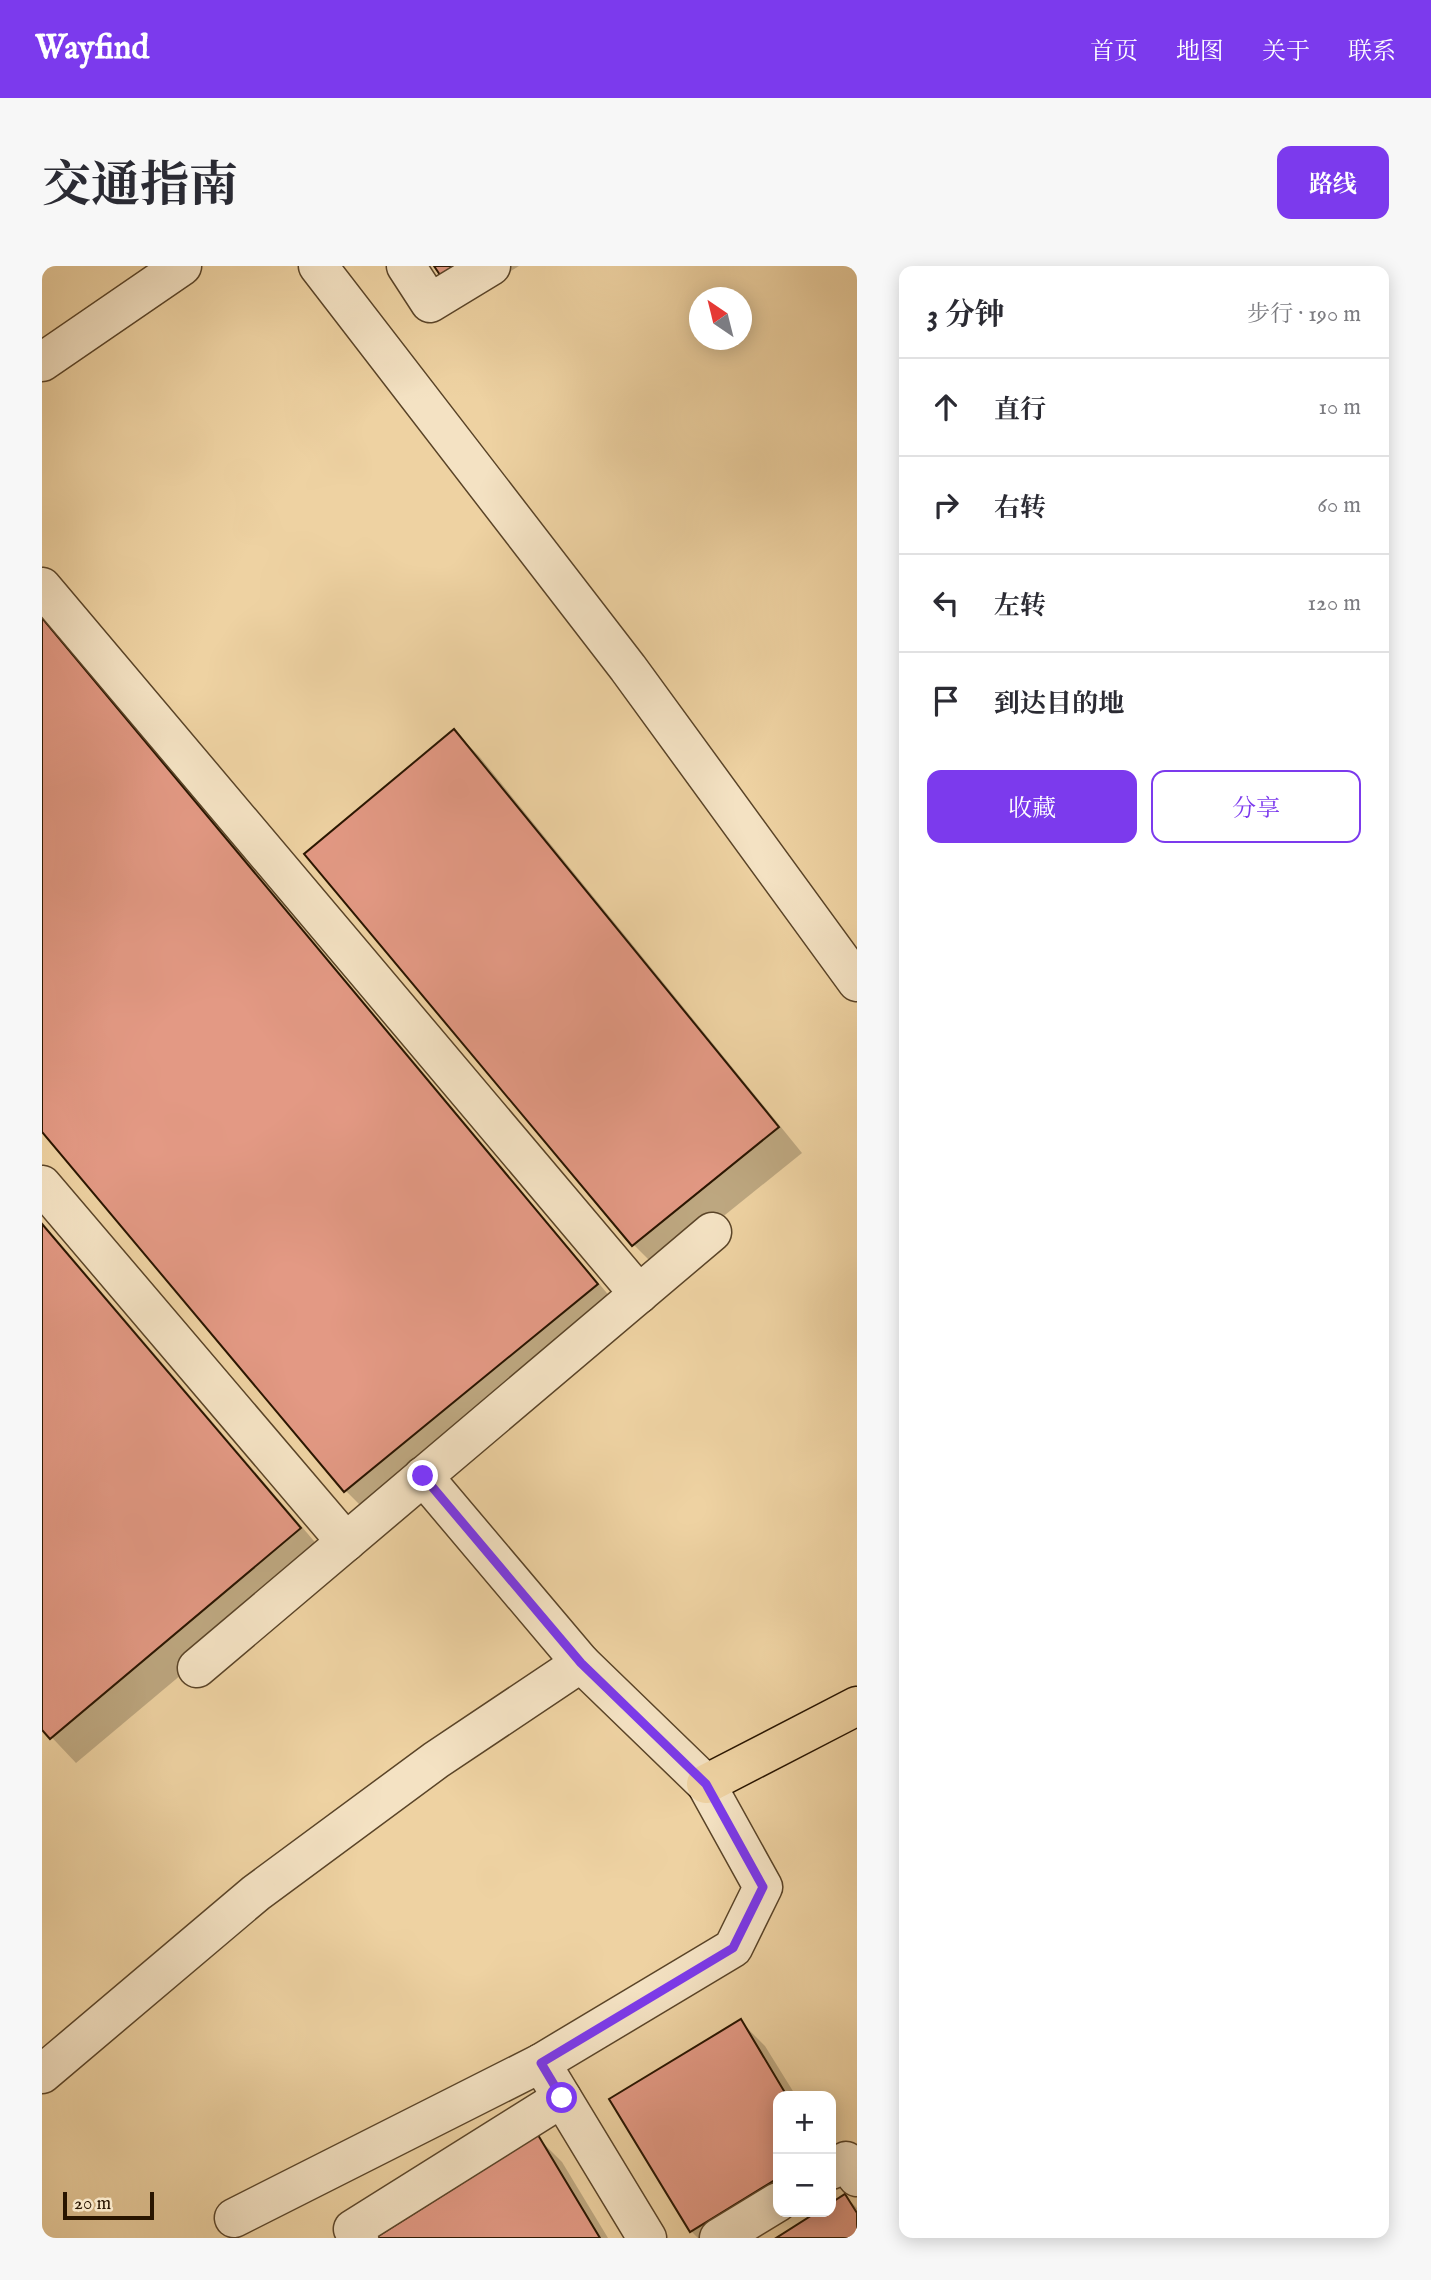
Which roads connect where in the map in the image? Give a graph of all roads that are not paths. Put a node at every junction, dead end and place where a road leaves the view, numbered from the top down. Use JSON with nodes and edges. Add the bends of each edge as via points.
{"nodes":[{"id":1,"x":182,"y":266,"type":"edge"},
{"id":2,"x":318,"y":266,"type":"edge"},
{"id":3,"x":406,"y":266,"type":"edge"},
{"id":4,"x":491,"y":266,"type":"edge"},
{"id":5,"x":42,"y":362,"type":"edge"},
{"id":6,"x":42,"y":587,"type":"edge"},
{"id":7,"x":857,"y":982,"type":"edge"},
{"id":8,"x":42,"y":1185,"type":"edge"},
{"id":9,"x":712,"y":1232,"type":"dead end"},
{"id":10,"x":639,"y":1294,"type":"junction"},
{"id":11,"x":423,"y":1476,"type":"junction"},
{"id":12,"x":346,"y":1542,"type":"junction"},
{"id":13,"x":581,"y":1663,"type":"junction"},
{"id":14,"x":197,"y":1668,"type":"dead end"},
{"id":15,"x":857,"y":1706,"type":"edge"},
{"id":16,"x":706,"y":1784,"type":"junction"},
{"id":17,"x":541,"y":2063,"type":"junction"},
{"id":18,"x":42,"y":2074,"type":"edge"},
{"id":19,"x":562,"y":2098,"type":"junction"},
{"id":20,"x":836,"y":2167,"type":"edge"},
{"id":21,"x":857,"y":2177,"type":"edge"},
{"id":22,"x":773,"y":2205,"type":"edge"},
{"id":23,"x":234,"y":2218,"type":"dead end"},
{"id":24,"x":359,"y":2238,"type":"edge"},
{"id":25,"x":647,"y":2238,"type":"edge"},
{"id":26,"x":719,"y":2238,"type":"edge"}],
"edges":[{"from":1,"to":5,"type":"street"},
{"from":2,"to":7,"type":"street","via":[[628,668]]},
{"from":3,"to":4,"type":"street","via":[[430,303]]},
{"from":6,"to":10,"type":"street"},
{"from":8,"to":12,"type":"street"},
{"from":9,"to":10,"type":"street"},
{"from":10,"to":11,"type":"street"},
{"from":11,"to":12,"type":"street"},
{"from":11,"to":13,"type":"street"},
{"from":12,"to":14,"type":"street"},
{"from":13,"to":16,"type":"street"},
{"from":13,"to":18,"type":"street","via":[[436,1760],[256,1893]]},
{"from":15,"to":16,"type":"main road"},
{"from":16,"to":17,"type":"street","via":[[763,1887],[733,1948]]},
{"from":17,"to":19,"type":"street"},
{"from":17,"to":23,"type":"street"},
{"from":19,"to":24,"type":"street","via":[[353,2229]]},
{"from":19,"to":25,"type":"street"},
{"from":20,"to":21,"type":"street","via":[[846,2161]]},
{"from":22,"to":26,"type":"street"}]}
